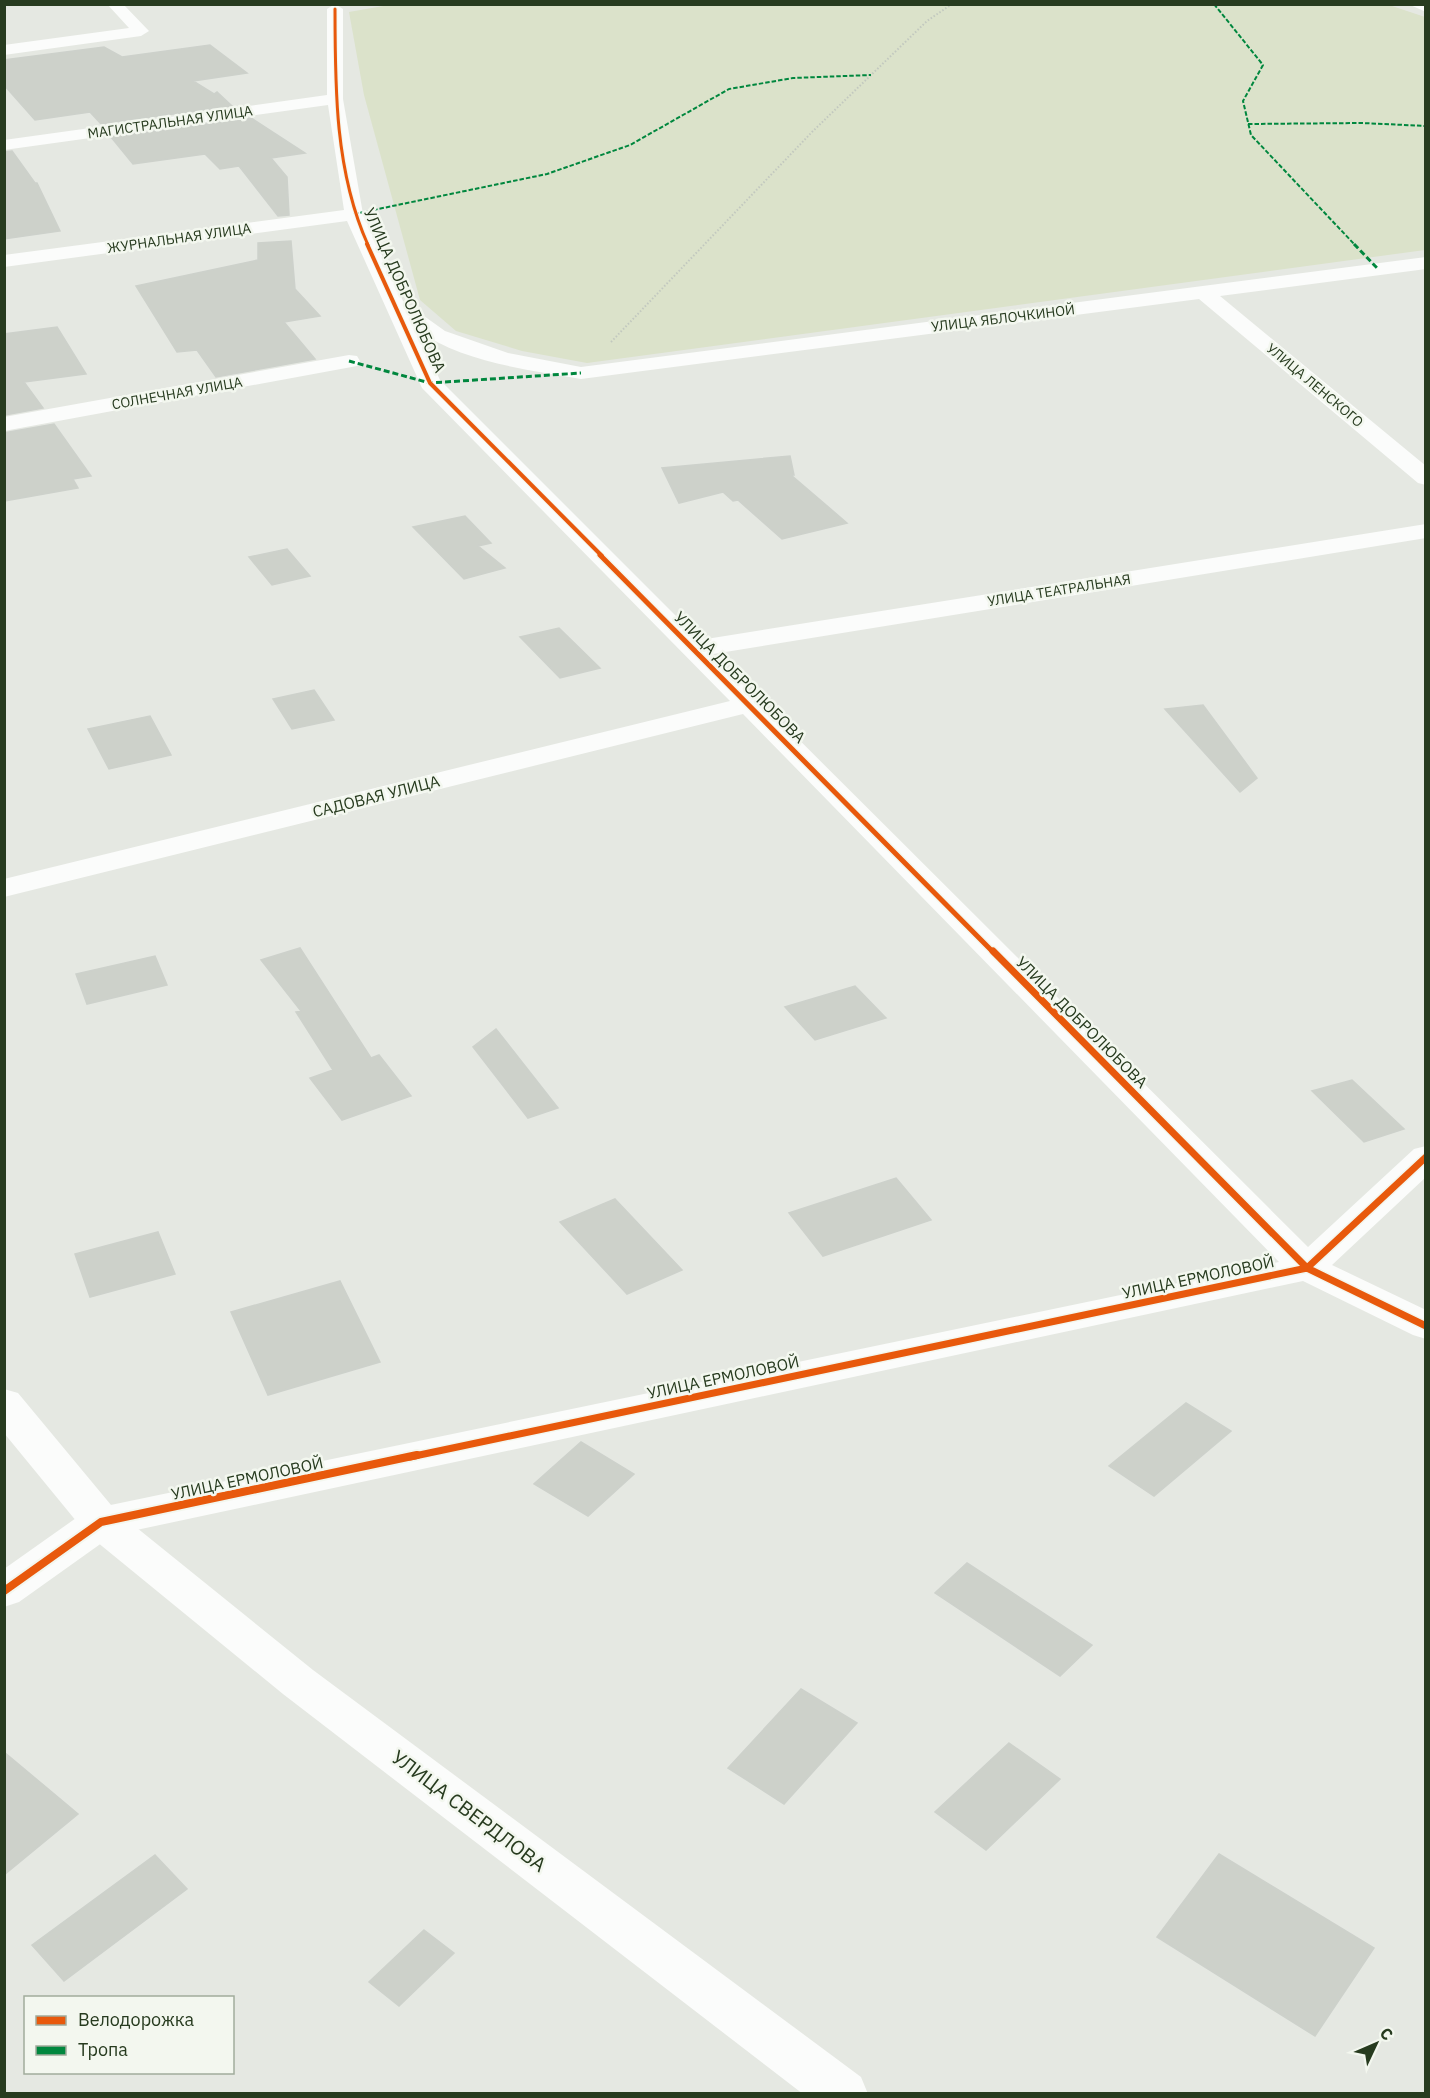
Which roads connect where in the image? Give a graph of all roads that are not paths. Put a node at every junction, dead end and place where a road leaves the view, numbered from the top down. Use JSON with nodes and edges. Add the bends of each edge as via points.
{"nodes":[{"id":1,"x":114,"y":4,"type":"edge"},
{"id":2,"x":1415,"y":4,"type":"edge"},
{"id":3,"x":1425,"y":8,"type":"edge"},
{"id":4,"x":335,"y":9,"type":"dead end"},
{"id":5,"x":4,"y":50,"type":"edge"},
{"id":6,"x":335,"y":99,"type":"junction"},
{"id":7,"x":4,"y":145,"type":"edge"},
{"id":8,"x":354,"y":214,"type":"junction"},
{"id":9,"x":4,"y":261,"type":"edge"},
{"id":10,"x":1425,"y":263,"type":"edge"},
{"id":11,"x":1203,"y":293,"type":"junction"},
{"id":12,"x":393,"y":303,"type":"junction"},
{"id":13,"x":349,"y":362,"type":"dead end"},
{"id":14,"x":4,"y":424,"type":"edge"},
{"id":15,"x":1425,"y":478,"type":"edge"},
{"id":16,"x":1425,"y":531,"type":"edge"},
{"id":17,"x":693,"y":649,"type":"junction"},
{"id":18,"x":748,"y":705,"type":"junction"},
{"id":19,"x":4,"y":888,"type":"edge"},
{"id":20,"x":1425,"y":1157,"type":"edge"},
{"id":21,"x":1307,"y":1268,"type":"junction"},
{"id":22,"x":1425,"y":1326,"type":"edge"},
{"id":23,"x":4,"y":1403,"type":"edge"},
{"id":24,"x":101,"y":1522,"type":"junction"},
{"id":25,"x":4,"y":1591,"type":"edge"},
{"id":26,"x":843,"y":2094,"type":"edge"}],
"edges":[{"from":1,"to":5,"type":"street","via":[[141,31]]},
{"from":2,"to":3,"type":"street"},
{"from":4,"to":6,"type":"street","name":"УЛИЦА ДОБРОЛЮБОВА"},
{"from":6,"to":7,"type":"street","name":"МАГИСТРАЛЬНАЯ УЛИЦА"},
{"from":6,"to":8,"type":"street","name":"УЛИЦА ДОБРОЛЮБОВА"},
{"from":8,"to":9,"type":"street","name":"ЖУРНАЛЬНАЯ УЛИЦА"},
{"from":8,"to":12,"type":"street","name":"УЛИЦА ДОБРОЛЮБОВА"},
{"from":10,"to":11,"type":"street","name":"УЛИЦА ЯБЛОЧКИНОЙ"},
{"from":11,"to":12,"type":"street","name":"УЛИЦА ЯБЛОЧКИНОЙ","via":[[581,373],[503,359],[470,347],[438,335]]},
{"from":11,"to":15,"type":"street","name":"УЛИЦА ЛЕНСКОГО"},
{"from":12,"to":17,"type":"street","name":"УЛИЦА ДОБРОЛЮБОВА","via":[[430,383]]},
{"from":13,"to":14,"type":"street","name":"СОЛНЕЧНАЯ УЛИЦА"},
{"from":16,"to":17,"type":"street","name":"УЛИЦА ТЕАТРАЛЬНАЯ"},
{"from":17,"to":18,"type":"street","name":"УЛИЦА ДОБРОЛЮБОВА"},
{"from":18,"to":19,"type":"street","name":"САДОВАЯ УЛИЦА"},
{"from":18,"to":21,"type":"street","name":"УЛИЦА ДОБРОЛЮБОВА"},
{"from":20,"to":21,"type":"street"},
{"from":21,"to":22,"type":"street","name":"УЛИЦА ДОБРОЛЮБОВА"},
{"from":21,"to":24,"type":"street","name":"УЛИЦА ЕРМОЛОВОЙ"},
{"from":23,"to":24,"type":"street","name":"УЛИЦА СВЕРДЛОВА"},
{"from":24,"to":25,"type":"street","name":"УЛИЦА ЕРМОЛОВОЙ"},
{"from":24,"to":26,"type":"street","name":"УЛИЦА СВЕРДЛОВА","via":[[298,1682]]}]}
